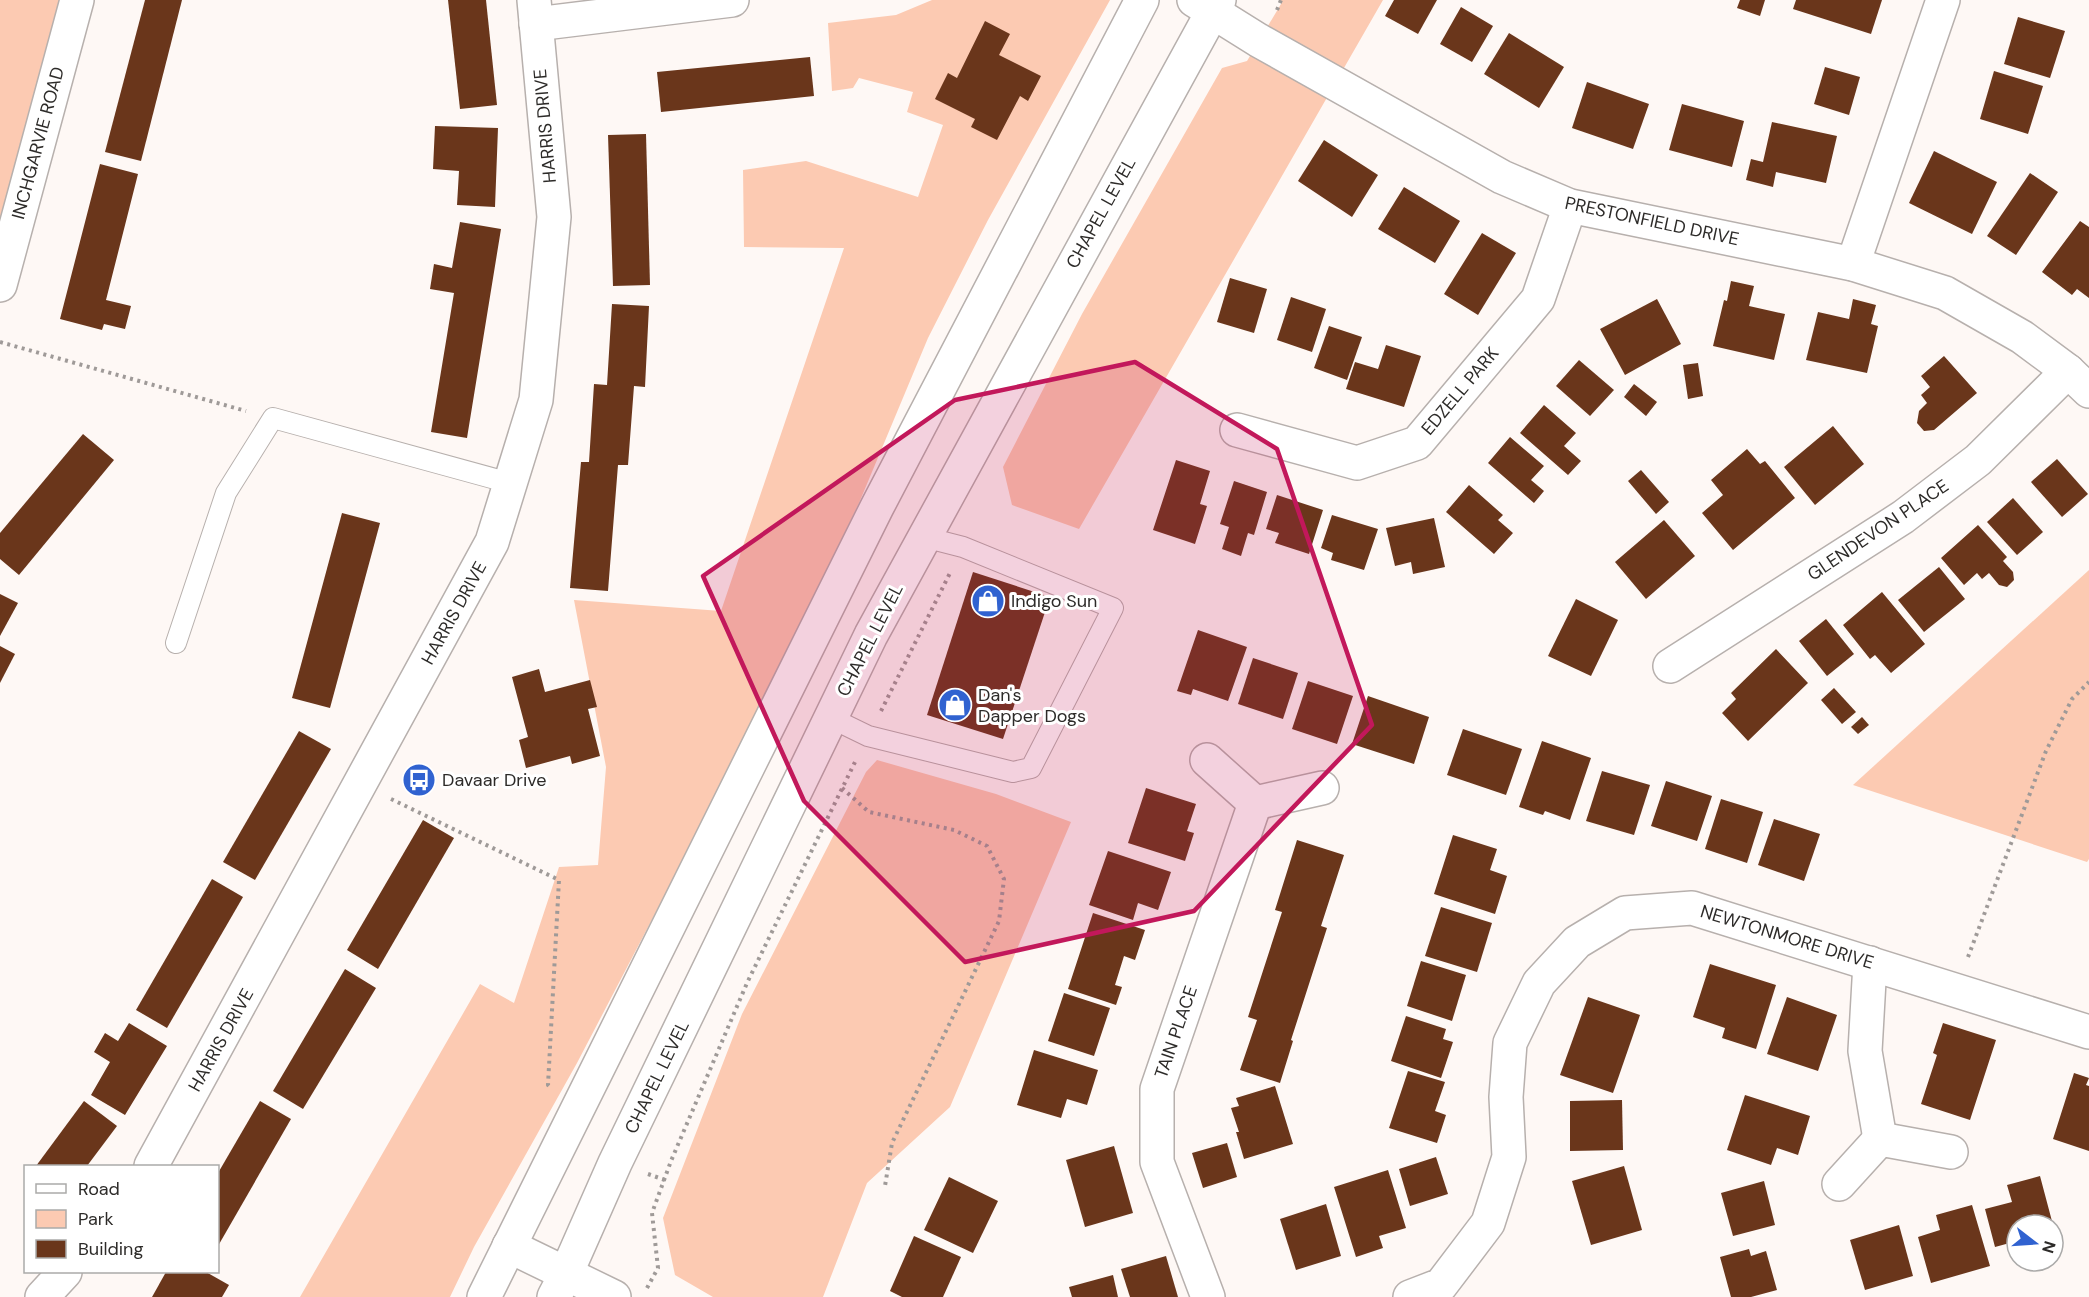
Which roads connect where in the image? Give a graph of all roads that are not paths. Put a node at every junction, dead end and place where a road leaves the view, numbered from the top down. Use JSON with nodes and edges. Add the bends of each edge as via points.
{"nodes":[{"id":1,"x":77,"y":0,"type":"edge"},
{"id":2,"x":732,"y":0,"type":"edge"},
{"id":3,"x":1142,"y":0,"type":"edge"},
{"id":4,"x":1943,"y":0,"type":"edge"},
{"id":5,"x":1208,"y":4,"type":"edge"},
{"id":6,"x":535,"y":12,"type":"edge"},
{"id":7,"x":1570,"y":206,"type":"junction"},
{"id":8,"x":1853,"y":264,"type":"junction"},
{"id":9,"x":0,"y":285,"type":"edge"},
{"id":10,"x":2079,"y":381,"type":"edge"},
{"id":11,"x":1237,"y":430,"type":"dead end"},
{"id":12,"x":510,"y":483,"type":"junction"},
{"id":13,"x":924,"y":537,"type":"junction"},
{"id":14,"x":176,"y":643,"type":"dead end"},
{"id":15,"x":1670,"y":666,"type":"dead end"},
{"id":16,"x":831,"y":718,"type":"junction"},
{"id":17,"x":1207,"y":760,"type":"dead end"},
{"id":18,"x":1322,"y":788,"type":"dead end"},
{"id":19,"x":1255,"y":803,"type":"junction"},
{"id":20,"x":1870,"y":963,"type":"junction"},
{"id":21,"x":2089,"y":1032,"type":"edge"},
{"id":22,"x":1880,"y":1139,"type":"junction"},
{"id":23,"x":1951,"y":1152,"type":"dead end"},
{"id":24,"x":152,"y":1165,"type":"edge"},
{"id":25,"x":1839,"y":1184,"type":"dead end"},
{"id":26,"x":509,"y":1246,"type":"junction"},
{"id":27,"x":64,"y":1273,"type":"edge"},
{"id":28,"x":560,"y":1286,"type":"edge"},
{"id":29,"x":42,"y":1297,"type":"edge"},
{"id":30,"x":484,"y":1297,"type":"edge"},
{"id":31,"x":614,"y":1297,"type":"edge"},
{"id":32,"x":1208,"y":1297,"type":"edge"},
{"id":33,"x":1410,"y":1297,"type":"edge"}],
"edges":[{"from":1,"to":9,"type":"street","name":"INCHGARVIE ROAD"},
{"from":2,"to":6,"type":"street"},
{"from":3,"to":26,"type":"street","via":[[877,507]]},
{"from":4,"to":8,"type":"street"},
{"from":5,"to":7,"type":"street","name":"PRESTONFIELD DRIVE","via":[[1258,39],[1502,177]]},
{"from":5,"to":13,"type":"street","name":"CHAPEL LEVEL"},
{"from":6,"to":12,"type":"street","name":"HARRIS DRIVE","via":[[554,217],[536,400]]},
{"from":7,"to":8,"type":"street","name":"PRESTONFIELD DRIVE"},
{"from":7,"to":11,"type":"street","name":"EDZELL PARK","via":[[1538,299],[1417,443],[1357,463]]},
{"from":8,"to":10,"type":"street","name":"PRESTONFIELD DRIVE","via":[[1945,293],[2022,337]]},
{"from":10,"to":15,"type":"street","name":"GLENDEVON PLACE","via":[[1903,517]]},
{"from":12,"to":14,"type":"lane","via":[[273,418],[226,493]]},
{"from":12,"to":24,"type":"street","name":"HARRIS DRIVE","via":[[492,542]]},
{"from":13,"to":16,"type":"street","name":"CHAPEL LEVEL"},
{"from":13,"to":16,"type":"lane","via":[[963,547],[1113,608],[1031,768],[1013,772],[868,736]]},
{"from":16,"to":28,"type":"street","name":"CHAPEL LEVEL","via":[[615,1163]]},
{"from":17,"to":19,"type":"street"},
{"from":18,"to":19,"type":"street"},
{"from":19,"to":32,"type":"street","name":"TAIN PLACE","via":[[1157,1089],[1157,1162]]},
{"from":20,"to":21,"type":"street","name":"NEWTONMORE DRIVE"},
{"from":20,"to":22,"type":"street","via":[[1865,1051]]},
{"from":20,"to":33,"type":"street","name":"NEWTONMORE DRIVE","via":[[1692,908],[1625,913],[1577,942],[1539,982],[1510,1043],[1506,1097],[1509,1157],[1488,1223],[1441,1285]]},
{"from":22,"to":23,"type":"street"},
{"from":22,"to":25,"type":"street"},
{"from":26,"to":28,"type":"street"},
{"from":26,"to":30,"type":"street"},
{"from":27,"to":29,"type":"street"},
{"from":28,"to":31,"type":"street"}]}
